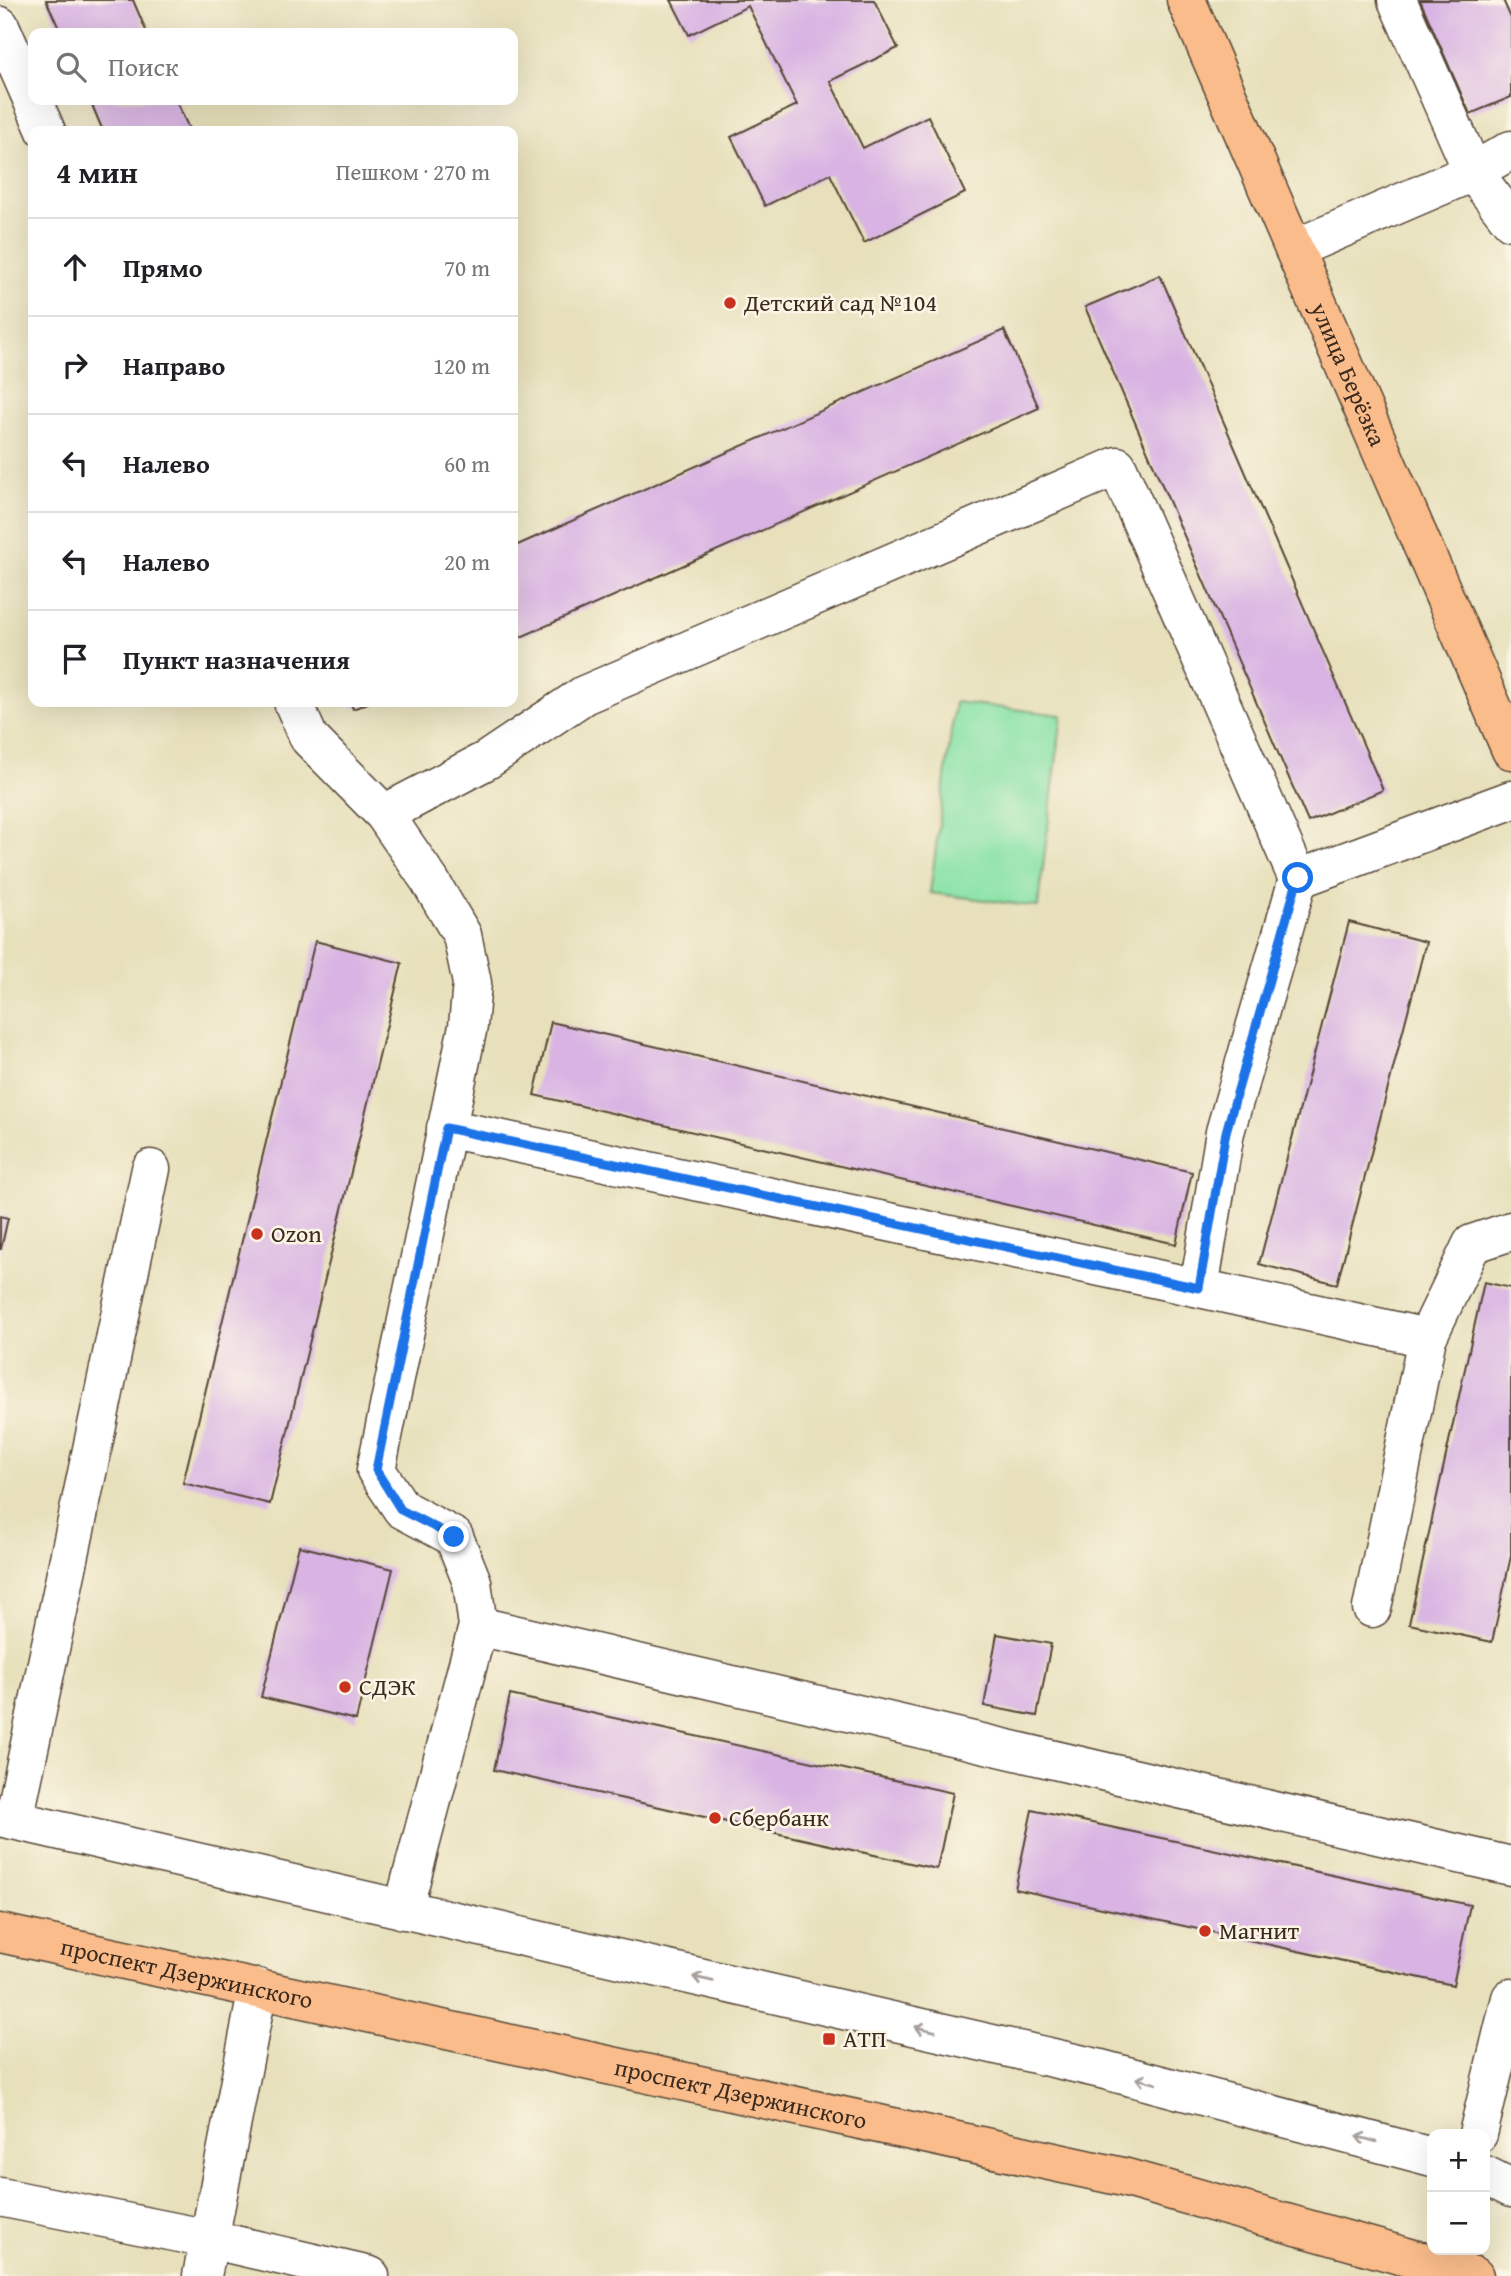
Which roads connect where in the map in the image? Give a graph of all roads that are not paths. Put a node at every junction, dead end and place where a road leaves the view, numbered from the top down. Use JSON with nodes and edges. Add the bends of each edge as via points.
{"nodes":[{"id":1,"x":1186,"y":0,"type":"edge"},
{"id":2,"x":1397,"y":0,"type":"edge"},
{"id":3,"x":0,"y":26,"type":"edge"},
{"id":4,"x":28,"y":90,"type":"edge"},
{"id":5,"x":35,"y":105,"type":"edge"},
{"id":6,"x":44,"y":126,"type":"edge"},
{"id":7,"x":1511,"y":150,"type":"edge"},
{"id":8,"x":1473,"y":172,"type":"junction"},
{"id":9,"x":1511,"y":221,"type":"edge"},
{"id":10,"x":1294,"y":250,"type":"junction"},
{"id":11,"x":295,"y":707,"type":"edge"},
{"id":12,"x":1511,"y":750,"type":"edge"},
{"id":13,"x":1511,"y":800,"type":"edge"},
{"id":14,"x":384,"y":814,"type":"junction"},
{"id":15,"x":1298,"y":878,"type":"junction"},
{"id":16,"x":446,"y":1128,"type":"junction"},
{"id":17,"x":151,"y":1169,"type":"dead end"},
{"id":18,"x":1511,"y":1231,"type":"edge"},
{"id":19,"x":1199,"y":1288,"type":"junction"},
{"id":20,"x":1427,"y":1338,"type":"junction"},
{"id":21,"x":1372,"y":1608,"type":"dead end"},
{"id":22,"x":478,"y":1626,"type":"junction"},
{"id":23,"x":7,"y":1818,"type":"edge"},
{"id":24,"x":1511,"y":1866,"type":"edge"},
{"id":25,"x":402,"y":1910,"type":"junction"},
{"id":26,"x":0,"y":1933,"type":"edge"},
{"id":27,"x":258,"y":1988,"type":"junction"},
{"id":28,"x":1511,"y":1998,"type":"edge"},
{"id":29,"x":1479,"y":2129,"type":"edge"},
{"id":30,"x":1427,"y":2156,"type":"edge"},
{"id":31,"x":1490,"y":2178,"type":"edge"},
{"id":32,"x":1511,"y":2189,"type":"edge"},
{"id":33,"x":0,"y":2197,"type":"edge"},
{"id":34,"x":209,"y":2239,"type":"junction"},
{"id":35,"x":202,"y":2276,"type":"edge"},
{"id":36,"x":370,"y":2276,"type":"edge"},
{"id":37,"x":1474,"y":2276,"type":"edge"}],
"edges":[{"from":1,"to":10,"type":"main road","name":"улица Берёзка"},
{"from":2,"to":8,"type":"street"},
{"from":3,"to":4,"type":"street"},
{"from":5,"to":6,"type":"street"},
{"from":7,"to":8,"type":"street"},
{"from":8,"to":9,"type":"street"},
{"from":8,"to":10,"type":"street"},
{"from":10,"to":12,"type":"main road","name":"улица Берёзка"},
{"from":11,"to":14,"type":"street","via":[[309,737]]},
{"from":13,"to":15,"type":"street"},
{"from":14,"to":15,"type":"street","via":[[486,760],[584,695],[1117,466]]},
{"from":14,"to":16,"type":"street","via":[[462,935],[472,983],[468,1026]]},
{"from":15,"to":19,"type":"street","via":[[1226,1132]]},
{"from":16,"to":19,"type":"street"},
{"from":16,"to":22,"type":"street","via":[[376,1470],[401,1510],[454,1537],[472,1582]]},
{"from":17,"to":23,"type":"street"},
{"from":18,"to":20,"type":"street","via":[[1472,1244]]},
{"from":19,"to":20,"type":"street"},
{"from":20,"to":21,"type":"street"},
{"from":22,"to":24,"type":"street"},
{"from":22,"to":25,"type":"street"},
{"from":23,"to":25,"type":"street"},
{"from":30,"to":25,"type":"street","one_way":true,"via":[[1101,2069]]},
{"from":26,"to":27,"type":"main road","name":"проспект Дзержинского"},
{"from":27,"to":34,"type":"street"},
{"from":27,"to":37,"type":"main road","name":"проспект Дзержинского","via":[[1123,2178]]},
{"from":28,"to":29,"type":"street"},
{"from":31,"to":32,"type":"street"},
{"from":33,"to":34,"type":"street"},
{"from":34,"to":35,"type":"street"},
{"from":34,"to":36,"type":"street"}]}
